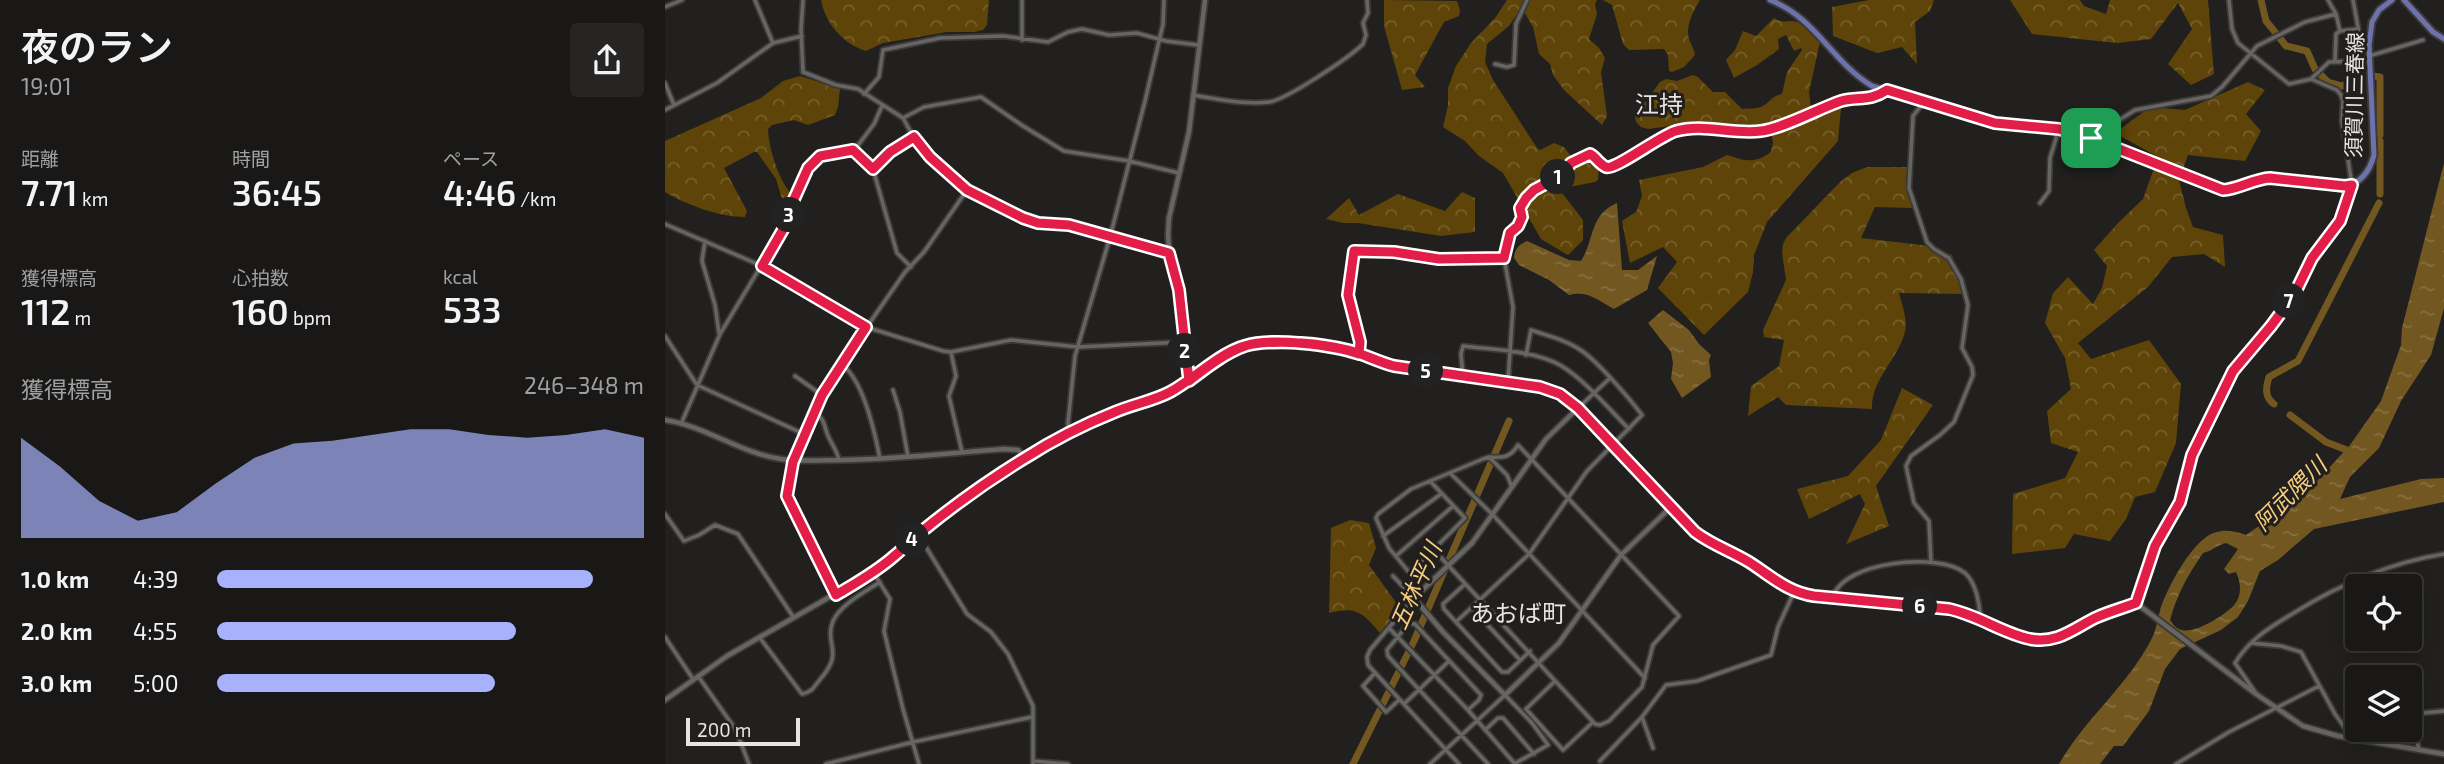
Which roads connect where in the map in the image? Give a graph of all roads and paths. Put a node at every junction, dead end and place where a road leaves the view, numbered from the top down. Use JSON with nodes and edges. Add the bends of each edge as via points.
{"nodes":[{"id":1,"x":682,"y":0,"type":"edge"},
{"id":2,"x":755,"y":0,"type":"edge"},
{"id":3,"x":803,"y":0,"type":"edge"},
{"id":4,"x":1022,"y":0,"type":"edge"},
{"id":5,"x":1164,"y":0,"type":"edge"},
{"id":6,"x":1205,"y":0,"type":"edge"},
{"id":7,"x":1367,"y":0,"type":"edge"},
{"id":8,"x":1527,"y":0,"type":"edge"},
{"id":9,"x":1770,"y":0,"type":"edge"},
{"id":10,"x":2229,"y":0,"type":"edge"},
{"id":11,"x":2327,"y":0,"type":"edge"},
{"id":12,"x":2353,"y":0,"type":"edge"},
{"id":13,"x":2392,"y":0,"type":"edge"},
{"id":14,"x":2404,"y":0,"type":"edge"},
{"id":15,"x":665,"y":7,"type":"edge"},
{"id":16,"x":2336,"y":14,"type":"junction"},
{"id":17,"x":2358,"y":29,"type":"junction"},
{"id":18,"x":2340,"y":31,"type":"junction"},
{"id":19,"x":801,"y":36,"type":"junction"},
{"id":20,"x":2444,"y":39,"type":"edge"},
{"id":21,"x":1022,"y":40,"type":"junction"},
{"id":22,"x":1159,"y":40,"type":"junction"},
{"id":23,"x":2423,"y":40,"type":"dead end"},
{"id":24,"x":773,"y":43,"type":"junction"},
{"id":25,"x":1198,"y":45,"type":"junction"},
{"id":26,"x":2369,"y":45,"type":"junction"},
{"id":27,"x":2249,"y":54,"type":"junction"},
{"id":28,"x":2370,"y":59,"type":"junction"},
{"id":29,"x":2335,"y":61,"type":"junction"},
{"id":30,"x":1495,"y":64,"type":"dead end"},
{"id":31,"x":2311,"y":79,"type":"junction"},
{"id":32,"x":665,"y":83,"type":"edge"},
{"id":33,"x":1887,"y":90,"type":"junction"},
{"id":34,"x":865,"y":94,"type":"junction"},
{"id":35,"x":1193,"y":96,"type":"junction"},
{"id":36,"x":1924,"y":102,"type":"junction"},
{"id":37,"x":674,"y":105,"type":"junction"},
{"id":38,"x":882,"y":106,"type":"junction"},
{"id":39,"x":665,"y":110,"type":"edge"},
{"id":40,"x":903,"y":118,"type":"junction"},
{"id":41,"x":2059,"y":129,"type":"junction"},
{"id":42,"x":914,"y":137,"type":"junction"},
{"id":43,"x":2091,"y":138,"type":"junction"},
{"id":44,"x":853,"y":150,"type":"junction"},
{"id":45,"x":1129,"y":161,"type":"junction"},
{"id":46,"x":873,"y":169,"type":"junction"},
{"id":47,"x":1181,"y":173,"type":"junction"},
{"id":48,"x":2352,"y":185,"type":"junction"},
{"id":49,"x":967,"y":190,"type":"junction"},
{"id":50,"x":2040,"y":203,"type":"dead end"},
{"id":51,"x":665,"y":225,"type":"edge"},
{"id":52,"x":1110,"y":237,"type":"junction"},
{"id":53,"x":705,"y":241,"type":"junction"},
{"id":54,"x":1169,"y":253,"type":"junction"},
{"id":55,"x":1504,"y":258,"type":"junction"},
{"id":56,"x":762,"y":266,"type":"junction"},
{"id":57,"x":911,"y":267,"type":"junction"},
{"id":58,"x":866,"y":327,"type":"junction"},
{"id":59,"x":720,"y":334,"type":"junction"},
{"id":60,"x":665,"y":336,"type":"edge"},
{"id":61,"x":1184,"y":342,"type":"junction"},
{"id":62,"x":1078,"y":347,"type":"junction"},
{"id":63,"x":951,"y":352,"type":"junction"},
{"id":64,"x":1510,"y":352,"type":"junction"},
{"id":65,"x":1359,"y":354,"type":"junction"},
{"id":66,"x":1526,"y":355,"type":"junction"},
{"id":67,"x":841,"y":364,"type":"junction"},
{"id":68,"x":795,"y":376,"type":"dead end"},
{"id":69,"x":1464,"y":376,"type":"junction"},
{"id":70,"x":1609,"y":379,"type":"junction"},
{"id":71,"x":1189,"y":381,"type":"junction"},
{"id":72,"x":1508,"y":382,"type":"junction"},
{"id":73,"x":697,"y":385,"type":"junction"},
{"id":74,"x":893,"y":390,"type":"dead end"},
{"id":75,"x":1593,"y":394,"type":"junction"},
{"id":76,"x":822,"y":395,"type":"junction"},
{"id":77,"x":1578,"y":408,"type":"junction"},
{"id":78,"x":815,"y":412,"type":"junction"},
{"id":79,"x":665,"y":420,"type":"edge"},
{"id":80,"x":681,"y":424,"type":"junction"},
{"id":81,"x":1629,"y":429,"type":"junction"},
{"id":82,"x":805,"y":435,"type":"junction"},
{"id":83,"x":1069,"y":435,"type":"junction"},
{"id":84,"x":1614,"y":445,"type":"junction"},
{"id":85,"x":962,"y":452,"type":"junction"},
{"id":86,"x":908,"y":457,"type":"junction"},
{"id":87,"x":1489,"y":457,"type":"junction"},
{"id":88,"x":1025,"y":458,"type":"junction"},
{"id":89,"x":1531,"y":458,"type":"junction"},
{"id":90,"x":880,"y":459,"type":"junction"},
{"id":91,"x":794,"y":460,"type":"junction"},
{"id":92,"x":839,"y":460,"type":"junction"},
{"id":93,"x":1450,"y":473,"type":"junction"},
{"id":94,"x":1430,"y":481,"type":"junction"},
{"id":95,"x":1512,"y":487,"type":"junction"},
{"id":96,"x":1441,"y":494,"type":"junction"},
{"id":97,"x":1567,"y":498,"type":"junction"},
{"id":98,"x":1453,"y":506,"type":"junction"},
{"id":99,"x":1671,"y":507,"type":"junction"},
{"id":100,"x":665,"y":514,"type":"edge"},
{"id":101,"x":1493,"y":515,"type":"junction"},
{"id":102,"x":918,"y":534,"type":"junction"},
{"id":103,"x":1383,"y":536,"type":"junction"},
{"id":104,"x":1434,"y":550,"type":"junction"},
{"id":105,"x":1529,"y":554,"type":"junction"},
{"id":106,"x":2444,"y":554,"type":"edge"},
{"id":107,"x":1621,"y":555,"type":"junction"},
{"id":108,"x":1396,"y":556,"type":"junction"},
{"id":109,"x":1931,"y":562,"type":"junction"},
{"id":110,"x":1449,"y":566,"type":"junction"},
{"id":111,"x":873,"y":572,"type":"junction"},
{"id":112,"x":1393,"y":576,"type":"dead end"},
{"id":113,"x":880,"y":582,"type":"junction"},
{"id":114,"x":1465,"y":584,"type":"junction"},
{"id":115,"x":1794,"y":592,"type":"junction"},
{"id":116,"x":836,"y":595,"type":"junction"},
{"id":117,"x":1833,"y":597,"type":"junction"},
{"id":118,"x":1414,"y":598,"type":"junction"},
{"id":119,"x":1480,"y":600,"type":"junction"},
{"id":120,"x":2136,"y":603,"type":"junction"},
{"id":121,"x":1472,"y":608,"type":"junction"},
{"id":122,"x":1583,"y":611,"type":"junction"},
{"id":123,"x":794,"y":618,"type":"junction"},
{"id":124,"x":1980,"y":618,"type":"junction"},
{"id":125,"x":1457,"y":621,"type":"junction"},
{"id":126,"x":1389,"y":628,"type":"junction"},
{"id":127,"x":665,"y":637,"type":"edge"},
{"id":128,"x":1397,"y":637,"type":"junction"},
{"id":129,"x":760,"y":638,"type":"junction"},
{"id":130,"x":2250,"y":643,"type":"junction"},
{"id":131,"x":1530,"y":651,"type":"junction"},
{"id":132,"x":1520,"y":660,"type":"junction"},
{"id":133,"x":1449,"y":661,"type":"junction"},
{"id":134,"x":1539,"y":661,"type":"junction"},
{"id":135,"x":1375,"y":673,"type":"junction"},
{"id":136,"x":1434,"y":675,"type":"junction"},
{"id":137,"x":696,"y":677,"type":"junction"},
{"id":138,"x":1645,"y":678,"type":"junction"},
{"id":139,"x":1555,"y":681,"type":"junction"},
{"id":140,"x":2319,"y":686,"type":"junction"},
{"id":141,"x":1419,"y":689,"type":"junction"},
{"id":142,"x":2256,"y":694,"type":"junction"},
{"id":143,"x":1505,"y":695,"type":"junction"},
{"id":144,"x":665,"y":700,"type":"edge"},
{"id":145,"x":1401,"y":702,"type":"junction"},
{"id":146,"x":2276,"y":708,"type":"junction"},
{"id":147,"x":1468,"y":710,"type":"junction"},
{"id":148,"x":2444,"y":711,"type":"edge"},
{"id":149,"x":2422,"y":712,"type":"edge"},
{"id":150,"x":1033,"y":716,"type":"junction"},
{"id":151,"x":1642,"y":717,"type":"junction"},
{"id":152,"x":1477,"y":720,"type":"junction"},
{"id":153,"x":1593,"y":722,"type":"junction"},
{"id":154,"x":2345,"y":727,"type":"edge"},
{"id":155,"x":1485,"y":730,"type":"junction"},
{"id":156,"x":1462,"y":735,"type":"junction"},
{"id":157,"x":2345,"y":736,"type":"edge"},
{"id":158,"x":913,"y":742,"type":"junction"},
{"id":159,"x":2374,"y":742,"type":"edge"},
{"id":160,"x":2417,"y":742,"type":"edge"},
{"id":161,"x":1653,"y":748,"type":"dead end"},
{"id":162,"x":1446,"y":750,"type":"junction"},
{"id":163,"x":2419,"y":750,"type":"junction"},
{"id":164,"x":1534,"y":754,"type":"junction"},
{"id":165,"x":2444,"y":754,"type":"edge"},
{"id":166,"x":1600,"y":761,"type":"dead end"},
{"id":167,"x":1033,"y":763,"type":"edge"},
{"id":168,"x":749,"y":764,"type":"edge"},
{"id":169,"x":827,"y":764,"type":"edge"},
{"id":170,"x":919,"y":764,"type":"edge"},
{"id":171,"x":1068,"y":764,"type":"edge"},
{"id":172,"x":1430,"y":764,"type":"edge"},
{"id":173,"x":1459,"y":764,"type":"edge"},
{"id":174,"x":1488,"y":764,"type":"edge"},
{"id":175,"x":1515,"y":764,"type":"edge"},
{"id":176,"x":2176,"y":764,"type":"edge"}],
"edges":[{"from":1,"to":15,"type":"street"},
{"from":2,"to":24,"type":"street"},
{"from":3,"to":19,"type":"street"},
{"from":4,"to":21,"type":"street"},
{"from":5,"to":22,"type":"street"},
{"from":6,"to":25,"type":"street"},
{"from":7,"to":35,"type":"street","via":[[1363,44],[1275,101]]},
{"from":8,"to":30,"type":"street","via":[[1516,24],[1514,64]]},
{"from":9,"to":33,"type":"main road","name":"須賀川三春線","via":[[1807,23],[1855,74]]},
{"from":10,"to":27,"type":"street","via":[[2235,38]]},
{"from":11,"to":16,"type":"street"},
{"from":12,"to":17,"type":"street"},
{"from":13,"to":26,"type":"main road","name":"須賀川三春線","via":[[2372,22]]},
{"from":14,"to":20,"type":"main road"},
{"from":16,"to":18,"type":"street"},
{"from":16,"to":27,"type":"street","via":[[2284,31]]},
{"from":17,"to":18,"type":"street"},
{"from":17,"to":26,"type":"street","via":[[2362,44]]},
{"from":18,"to":29,"type":"street"},
{"from":19,"to":24,"type":"street"},
{"from":19,"to":34,"type":"street","via":[[803,72]]},
{"from":21,"to":22,"type":"street","via":[[1048,42],[1082,29],[1136,33]]},
{"from":21,"to":34,"type":"street","via":[[1003,36],[940,38],[884,50],[879,77]]},
{"from":22,"to":25,"type":"street"},
{"from":22,"to":45,"type":"street"},
{"from":23,"to":28,"type":"street"},
{"from":24,"to":37,"type":"street","via":[[716,83]]},
{"from":25,"to":35,"type":"street"},
{"from":26,"to":28,"type":"main road","name":"須賀川三春線"},
{"from":27,"to":31,"type":"street","via":[[2289,84]]},
{"from":27,"to":43,"type":"street","via":[[2211,96],[2135,110]]},
{"from":28,"to":29,"type":"street"},
{"from":28,"to":48,"type":"main road","name":"須賀川三春線","via":[[2374,155],[2370,168]]},
{"from":29,"to":31,"type":"street"},
{"from":31,"to":48,"type":"street","via":[[2337,90],[2343,101]]},
{"from":32,"to":37,"type":"street"},
{"from":33,"to":36,"type":"main road","name":"須賀川三春線"},
{"from":33,"to":55,"type":"street","via":[[1871,99],[1842,101],[1763,131],[1684,129],[1669,133],[1610,167],[1590,154],[1526,198]]},
{"from":34,"to":38,"type":"street"},
{"from":35,"to":47,"type":"street"},
{"from":36,"to":41,"type":"main road","name":"須賀川三春線","via":[[2006,125]]},
{"from":36,"to":109,"type":"street","via":[[1913,116],[1909,188],[1927,242],[1949,258],[1964,289],[1967,313],[1961,344],[1973,375],[1954,422],[1911,456],[1906,466],[1911,497],[1929,521]]},
{"from":37,"to":39,"type":"street"},
{"from":38,"to":40,"type":"street"},
{"from":38,"to":44,"type":"street"},
{"from":40,"to":42,"type":"street"},
{"from":40,"to":45,"type":"street","via":[[923,107],[981,97],[1061,149]]},
{"from":41,"to":43,"type":"main road","name":"須賀川三春線"},
{"from":41,"to":50,"type":"street","via":[[2050,158],[2049,191]]},
{"from":42,"to":46,"type":"street"},
{"from":42,"to":49,"type":"street"},
{"from":43,"to":48,"type":"main road","name":"須賀川三春線","via":[[2223,190],[2258,178]]},
{"from":44,"to":46,"type":"street"},
{"from":44,"to":56,"type":"street","via":[[820,156],[808,168],[785,226]]},
{"from":45,"to":47,"type":"street"},
{"from":45,"to":52,"type":"street"},
{"from":46,"to":57,"type":"street","via":[[896,251]]},
{"from":47,"to":54,"type":"street","via":[[1170,218]]},
{"from":48,"to":120,"type":"street","via":[[2340,221],[2312,258],[2294,295],[2233,371],[2192,455],[2180,502],[2155,546]]},
{"from":49,"to":52,"type":"street","via":[[1032,222],[1069,225]]},
{"from":49,"to":57,"type":"street"},
{"from":51,"to":53,"type":"street"},
{"from":52,"to":54,"type":"street"},
{"from":52,"to":62,"type":"street"},
{"from":53,"to":56,"type":"street"},
{"from":53,"to":59,"type":"street","via":[[702,261]]},
{"from":54,"to":61,"type":"street","via":[[1179,290]]},
{"from":55,"to":64,"type":"street","via":[[1513,307]]},
{"from":55,"to":65,"type":"street","via":[[1439,259],[1355,251],[1347,291]]},
{"from":56,"to":58,"type":"street"},
{"from":56,"to":59,"type":"street"},
{"from":57,"to":58,"type":"street"},
{"from":58,"to":63,"type":"street"},
{"from":58,"to":67,"type":"street"},
{"from":59,"to":73,"type":"street"},
{"from":60,"to":73,"type":"street"},
{"from":61,"to":62,"type":"street"},
{"from":61,"to":71,"type":"street"},
{"from":62,"to":63,"type":"street","via":[[1011,340]]},
{"from":62,"to":83,"type":"street"},
{"from":63,"to":85,"type":"street","via":[[956,376],[949,396]]},
{"from":64,"to":66,"type":"street"},
{"from":64,"to":69,"type":"street","via":[[1463,346]]},
{"from":64,"to":72,"type":"street"},
{"from":65,"to":69,"type":"street","via":[[1394,366]]},
{"from":65,"to":71,"type":"street","via":[[1316,345],[1250,344]]},
{"from":66,"to":70,"type":"street","via":[[1531,330],[1581,350]]},
{"from":66,"to":75,"type":"street","via":[[1558,364]]},
{"from":67,"to":76,"type":"street"},
{"from":67,"to":90,"type":"street","via":[[852,375],[866,407]]},
{"from":68,"to":76,"type":"street"},
{"from":69,"to":72,"type":"street"},
{"from":70,"to":75,"type":"street"},
{"from":70,"to":81,"type":"street","via":[[1642,415]]},
{"from":71,"to":83,"type":"street"},
{"from":72,"to":77,"type":"street","via":[[1560,394]]},
{"from":73,"to":80,"type":"street"},
{"from":73,"to":82,"type":"street"},
{"from":74,"to":86,"type":"street"},
{"from":75,"to":77,"type":"street"},
{"from":75,"to":81,"type":"street"},
{"from":76,"to":78,"type":"street"},
{"from":77,"to":84,"type":"street"},
{"from":77,"to":89,"type":"street"},
{"from":78,"to":82,"type":"street"},
{"from":78,"to":92,"type":"street","via":[[825,423]]},
{"from":79,"to":80,"type":"street"},
{"from":80,"to":91,"type":"street","via":[[757,453]]},
{"from":81,"to":84,"type":"street"},
{"from":82,"to":91,"type":"street"},
{"from":83,"to":88,"type":"street"},
{"from":84,"to":97,"type":"street"},
{"from":84,"to":99,"type":"street"},
{"from":85,"to":86,"type":"street"},
{"from":85,"to":88,"type":"street","via":[[1014,449]]},
{"from":86,"to":90,"type":"street"},
{"from":87,"to":89,"type":"street","via":[[1506,458],[1518,445]]},
{"from":87,"to":93,"type":"street"},
{"from":87,"to":95,"type":"street"},
{"from":88,"to":102,"type":"street"},
{"from":89,"to":95,"type":"street"},
{"from":89,"to":97,"type":"street"},
{"from":90,"to":92,"type":"street"},
{"from":91,"to":92,"type":"street"},
{"from":91,"to":116,"type":"street","via":[[787,500]]},
{"from":93,"to":94,"type":"street"},
{"from":93,"to":101,"type":"street"},
{"from":94,"to":96,"type":"street"},
{"from":94,"to":103,"type":"street","via":[[1406,491],[1378,514]]},
{"from":95,"to":101,"type":"street"},
{"from":96,"to":98,"type":"street"},
{"from":96,"to":103,"type":"street"},
{"from":97,"to":105,"type":"street"},
{"from":97,"to":107,"type":"street"},
{"from":98,"to":104,"type":"street","via":[[1465,518]]},
{"from":98,"to":108,"type":"street"},
{"from":99,"to":107,"type":"street"},
{"from":99,"to":115,"type":"street","via":[[1708,542],[1748,561]]},
{"from":100,"to":123,"type":"street","via":[[684,541],[715,525],[736,532]]},
{"from":101,"to":105,"type":"street"},
{"from":101,"to":110,"type":"street"},
{"from":102,"to":111,"type":"street"},
{"from":102,"to":150,"type":"street","via":[[967,614],[991,632],[1008,654],[1032,704]]},
{"from":103,"to":108,"type":"street"},
{"from":104,"to":108,"type":"street","via":[[1409,571]]},
{"from":104,"to":110,"type":"street"},
{"from":105,"to":119,"type":"street"},
{"from":105,"to":122,"type":"street"},
{"from":106,"to":130,"type":"street","via":[[2347,582]]},
{"from":107,"to":122,"type":"street"},
{"from":107,"to":138,"type":"street","via":[[1679,617],[1653,645]]},
{"from":109,"to":117,"type":"street","via":[[1864,569],[1835,590]]},
{"from":109,"to":124,"type":"street","via":[[1952,566],[1968,576]]},
{"from":110,"to":114,"type":"street"},
{"from":110,"to":118,"type":"street"},
{"from":111,"to":113,"type":"street"},
{"from":111,"to":116,"type":"street"},
{"from":112,"to":118,"type":"street"},
{"from":113,"to":129,"type":"street","via":[[837,616],[831,629],[834,653],[829,670],[805,694]]},
{"from":113,"to":158,"type":"street","via":[[890,599],[884,631]]},
{"from":114,"to":119,"type":"street"},
{"from":114,"to":125,"type":"street","via":[[1443,604]]},
{"from":115,"to":117,"type":"street"},
{"from":115,"to":151,"type":"street","via":[[1778,627],[1772,655],[1696,681],[1668,684]]},
{"from":116,"to":123,"type":"street"},
{"from":117,"to":124,"type":"street","via":[[1949,609]]},
{"from":118,"to":126,"type":"street"},
{"from":118,"to":143,"type":"street"},
{"from":119,"to":121,"type":"street"},
{"from":119,"to":131,"type":"street"},
{"from":120,"to":124,"type":"street","via":[[2045,640],[2017,635]]},
{"from":120,"to":142,"type":"street"},
{"from":121,"to":125,"type":"street"},
{"from":121,"to":132,"type":"street"},
{"from":122,"to":134,"type":"street"},
{"from":122,"to":138,"type":"street"},
{"from":123,"to":129,"type":"street"},
{"from":125,"to":132,"type":"street","via":[[1502,671],[1508,672]]},
{"from":126,"to":128,"type":"street"},
{"from":126,"to":135,"type":"street","via":[[1368,655]]},
{"from":127,"to":137,"type":"street"},
{"from":128,"to":133,"type":"street","via":[[1413,623]]},
{"from":128,"to":136,"type":"street"},
{"from":128,"to":141,"type":"street","via":[[1388,656]]},
{"from":129,"to":137,"type":"street"},
{"from":130,"to":140,"type":"street","via":[[2301,652]]},
{"from":130,"to":142,"type":"street","via":[[2235,663]]},
{"from":131,"to":132,"type":"street"},
{"from":131,"to":134,"type":"street"},
{"from":133,"to":136,"type":"street"},
{"from":133,"to":147,"type":"street","via":[[1481,695]]},
{"from":134,"to":139,"type":"street"},
{"from":134,"to":143,"type":"street"},
{"from":135,"to":145,"type":"street"},
{"from":135,"to":145,"type":"street","via":[[1363,688],[1380,708],[1386,712]]},
{"from":136,"to":141,"type":"street"},
{"from":136,"to":147,"type":"street"},
{"from":137,"to":144,"type":"street"},
{"from":137,"to":168,"type":"street","via":[[736,730]]},
{"from":138,"to":153,"type":"street","via":[[1609,721]]},
{"from":139,"to":153,"type":"street"},
{"from":139,"to":153,"type":"street","via":[[1526,709],[1563,750]]},
{"from":140,"to":146,"type":"street"},
{"from":140,"to":154,"type":"street"},
{"from":141,"to":145,"type":"street"},
{"from":141,"to":156,"type":"street"},
{"from":142,"to":146,"type":"street"},
{"from":143,"to":152,"type":"street"},
{"from":143,"to":164,"type":"street","via":[[1547,742],[1546,748]]},
{"from":145,"to":162,"type":"street"},
{"from":146,"to":157,"type":"street","via":[[2303,726]]},
{"from":146,"to":176,"type":"street"},
{"from":147,"to":152,"type":"street"},
{"from":148,"to":149,"type":"street"},
{"from":150,"to":158,"type":"street"},
{"from":150,"to":167,"type":"street"},
{"from":151,"to":161,"type":"street"},
{"from":151,"to":166,"type":"street"},
{"from":152,"to":155,"type":"street"},
{"from":152,"to":156,"type":"street"},
{"from":155,"to":164,"type":"street","via":[[1503,718]]},
{"from":155,"to":175,"type":"street"},
{"from":156,"to":162,"type":"street"},
{"from":156,"to":174,"type":"street"},
{"from":158,"to":169,"type":"street"},
{"from":158,"to":170,"type":"street"},
{"from":159,"to":163,"type":"street"},
{"from":160,"to":163,"type":"street"},
{"from":162,"to":172,"type":"street"},
{"from":162,"to":173,"type":"street"},
{"from":163,"to":165,"type":"street"},
{"from":164,"to":175,"type":"street"},
{"from":167,"to":171,"type":"street"}]}
